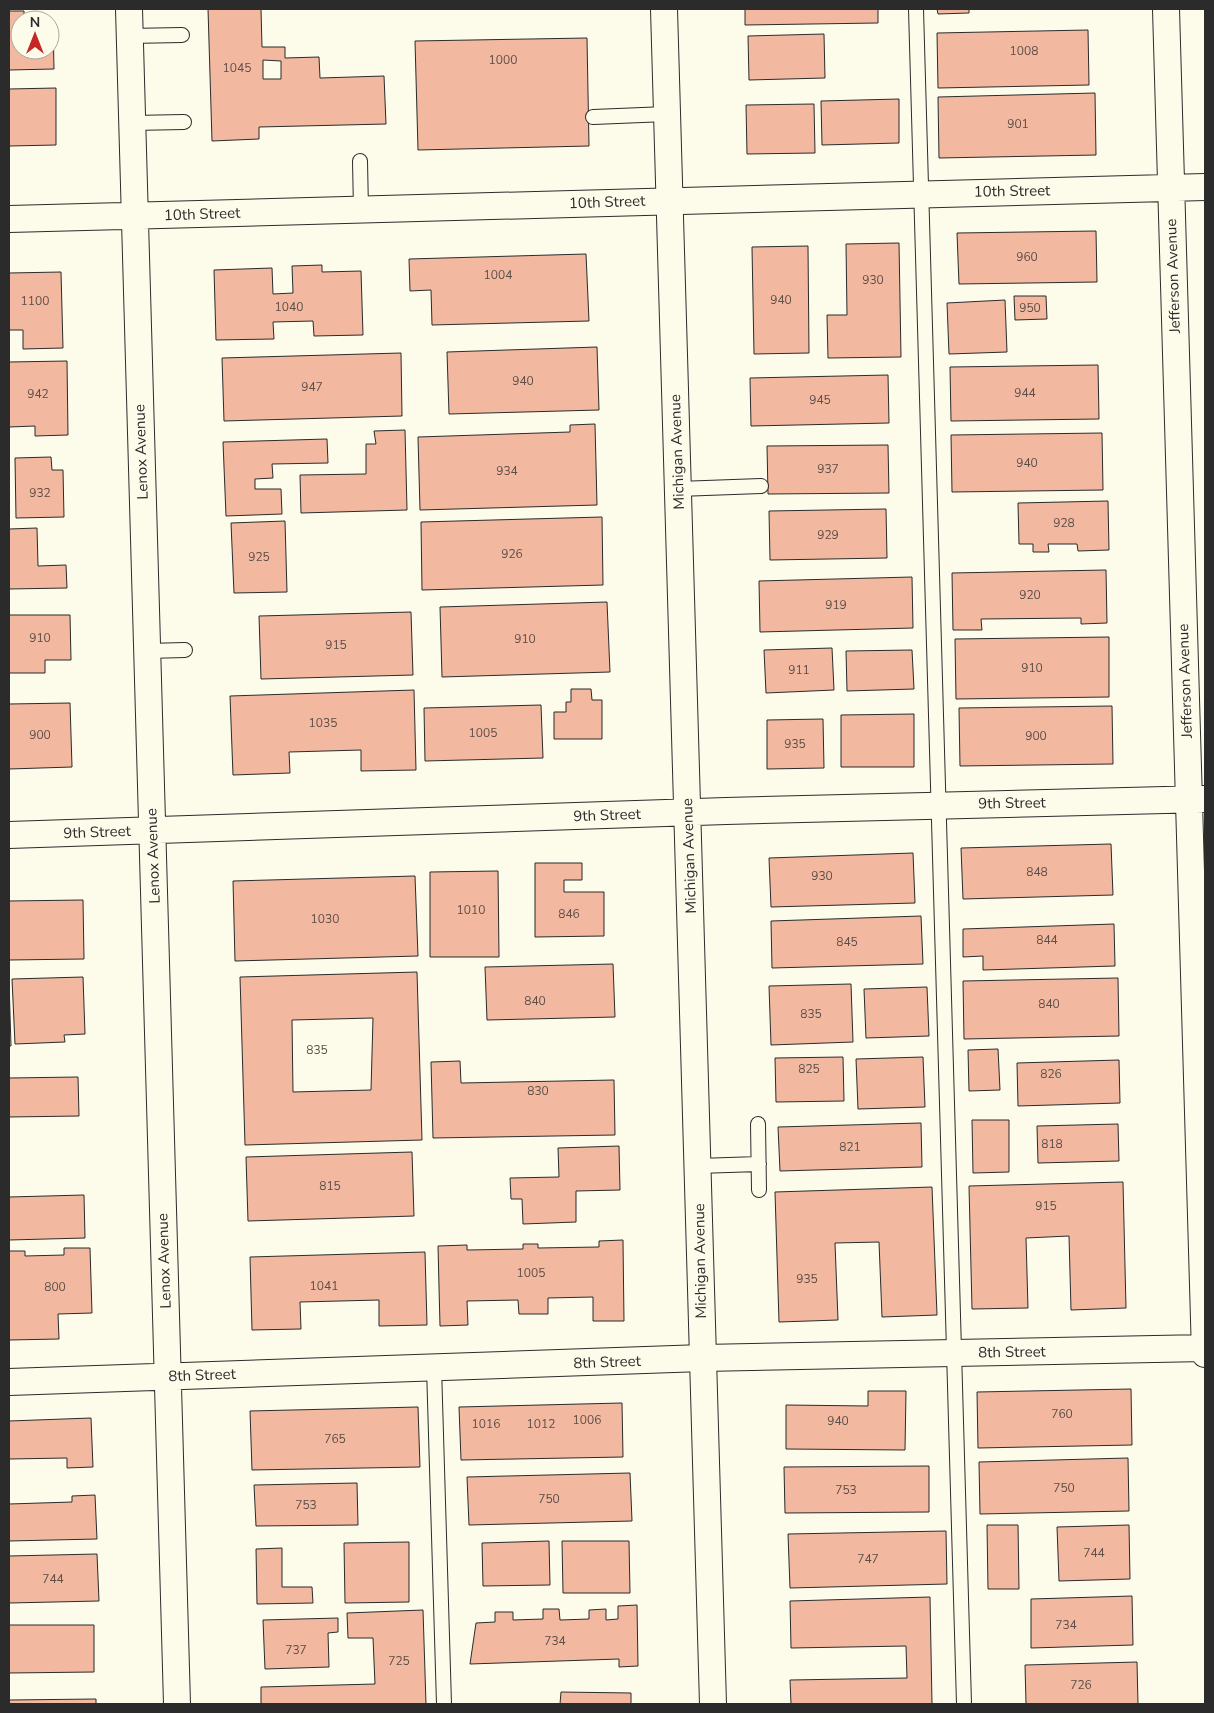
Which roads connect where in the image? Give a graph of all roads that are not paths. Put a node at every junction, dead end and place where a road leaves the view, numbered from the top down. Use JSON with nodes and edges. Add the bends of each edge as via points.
{"nodes":[{"id":1,"x":129,"y":9,"type":"edge"},
{"id":2,"x":664,"y":9,"type":"edge"},
{"id":3,"x":916,"y":9,"type":"edge"},
{"id":4,"x":1166,"y":9,"type":"edge"},
{"id":5,"x":182,"y":35,"type":"dead end"},
{"id":6,"x":130,"y":36,"type":"junction"},
{"id":7,"x":668,"y":114,"type":"junction"},
{"id":8,"x":594,"y":118,"type":"dead end"},
{"id":9,"x":184,"y":122,"type":"dead end"},
{"id":10,"x":132,"y":123,"type":"junction"},
{"id":11,"x":360,"y":161,"type":"dead end"},
{"id":12,"x":1205,"y":186,"type":"edge"},
{"id":13,"x":1170,"y":187,"type":"junction"},
{"id":14,"x":921,"y":194,"type":"junction"},
{"id":15,"x":670,"y":200,"type":"junction"},
{"id":16,"x":361,"y":210,"type":"junction"},
{"id":17,"x":135,"y":216,"type":"junction"},
{"id":18,"x":9,"y":219,"type":"edge"},
{"id":19,"x":761,"y":486,"type":"dead end"},
{"id":20,"x":678,"y":489,"type":"junction"},
{"id":21,"x":185,"y":650,"type":"dead end"},
{"id":22,"x":147,"y":651,"type":"junction"},
{"id":23,"x":1197,"y":799,"type":"edge"},
{"id":24,"x":939,"y":805,"type":"junction"},
{"id":25,"x":687,"y":813,"type":"junction"},
{"id":26,"x":152,"y":830,"type":"junction"},
{"id":27,"x":9,"y":835,"type":"edge"},
{"id":28,"x":758,"y":1124,"type":"dead end"},
{"id":29,"x":759,"y":1164,"type":"junction"},
{"id":30,"x":698,"y":1166,"type":"junction"},
{"id":31,"x":759,"y":1190,"type":"dead end"},
{"id":32,"x":1205,"y":1348,"type":"edge"},
{"id":33,"x":954,"y":1353,"type":"junction"},
{"id":34,"x":1205,"y":1354,"type":"edge"},
{"id":35,"x":703,"y":1358,"type":"junction"},
{"id":36,"x":434,"y":1367,"type":"junction"},
{"id":37,"x":168,"y":1376,"type":"junction"},
{"id":38,"x":9,"y":1382,"type":"edge"},
{"id":39,"x":178,"y":1704,"type":"edge"},
{"id":40,"x":444,"y":1704,"type":"edge"},
{"id":41,"x":713,"y":1704,"type":"edge"},
{"id":42,"x":964,"y":1704,"type":"edge"}],
"edges":[{"from":1,"to":6,"type":"street","name":"Lenox Avenue"},
{"from":2,"to":7,"type":"street","name":"Michigan Avenue"},
{"from":3,"to":14,"type":"lane"},
{"from":4,"to":13,"type":"street","name":"Jefferson Avenue"},
{"from":5,"to":6,"type":"lane"},
{"from":6,"to":10,"type":"street","name":"Lenox Avenue"},
{"from":7,"to":8,"type":"lane"},
{"from":7,"to":15,"type":"street","name":"Michigan Avenue"},
{"from":9,"to":10,"type":"lane"},
{"from":10,"to":17,"type":"street","name":"Lenox Avenue"},
{"from":11,"to":16,"type":"lane"},
{"from":12,"to":13,"type":"street","name":"10th Street"},
{"from":13,"to":14,"type":"street","name":"10th Street"},
{"from":13,"to":23,"type":"street","name":"Jefferson Avenue"},
{"from":14,"to":15,"type":"street","name":"10th Street"},
{"from":14,"to":24,"type":"lane"},
{"from":15,"to":16,"type":"street","name":"10th Street"},
{"from":15,"to":20,"type":"street","name":"Michigan Avenue"},
{"from":16,"to":17,"type":"street","name":"10th Street"},
{"from":17,"to":18,"type":"street","name":"10th Street"},
{"from":17,"to":22,"type":"street","name":"Lenox Avenue"},
{"from":19,"to":20,"type":"lane"},
{"from":20,"to":25,"type":"street","name":"Michigan Avenue"},
{"from":21,"to":22,"type":"lane"},
{"from":22,"to":26,"type":"street","name":"Lenox Avenue"},
{"from":23,"to":24,"type":"street","name":"9th Street"},
{"from":23,"to":32,"type":"street","name":"Jefferson Avenue"},
{"from":24,"to":25,"type":"street","name":"9th Street"},
{"from":24,"to":33,"type":"lane"},
{"from":25,"to":26,"type":"street","name":"9th Street"},
{"from":25,"to":30,"type":"street","name":"Michigan Avenue"},
{"from":26,"to":27,"type":"street","name":"9th Street"},
{"from":26,"to":37,"type":"street","name":"Lenox Avenue"},
{"from":28,"to":29,"type":"lane"},
{"from":29,"to":30,"type":"lane"},
{"from":29,"to":31,"type":"lane"},
{"from":30,"to":35,"type":"street","name":"Michigan Avenue"},
{"from":32,"to":33,"type":"street","name":"8th Street"},
{"from":32,"to":34,"type":"street","name":"Jefferson Avenue"},
{"from":33,"to":35,"type":"street","name":"8th Street"},
{"from":33,"to":42,"type":"lane"},
{"from":35,"to":36,"type":"street","name":"8th Street"},
{"from":35,"to":41,"type":"street","name":"Michigan Avenue"},
{"from":36,"to":37,"type":"street","name":"8th Street"},
{"from":36,"to":40,"type":"lane"},
{"from":37,"to":38,"type":"street","name":"8th Street"},
{"from":37,"to":39,"type":"street","name":"Lenox Avenue"}]}
